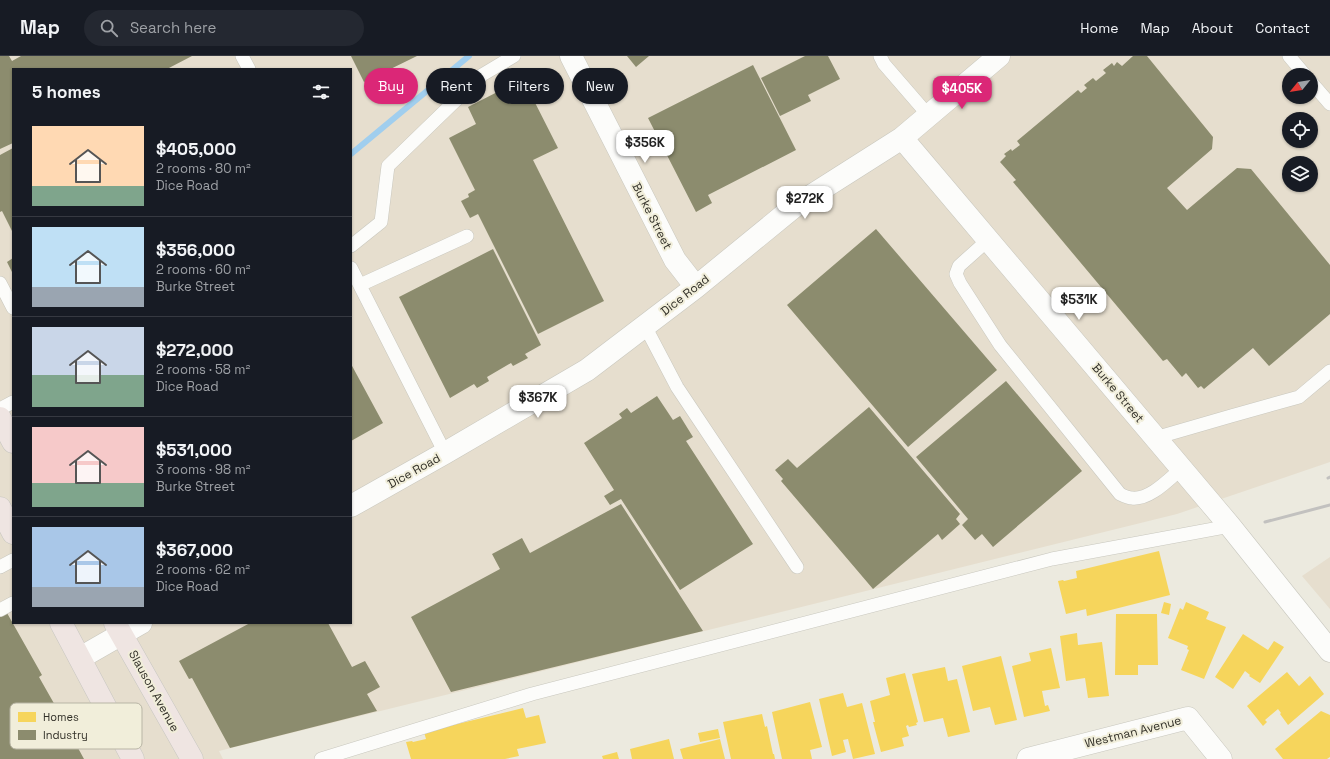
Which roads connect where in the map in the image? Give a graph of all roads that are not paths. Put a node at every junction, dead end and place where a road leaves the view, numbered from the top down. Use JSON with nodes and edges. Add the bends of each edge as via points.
{"nodes":[{"id":1,"x":242,"y":56,"type":"edge"},
{"id":2,"x":514,"y":56,"type":"edge"},
{"id":3,"x":571,"y":56,"type":"edge"},
{"id":4,"x":880,"y":56,"type":"edge"},
{"id":5,"x":999,"y":56,"type":"edge"},
{"id":6,"x":1289,"y":56,"type":"edge"},
{"id":7,"x":248,"y":68,"type":"edge"},
{"id":8,"x":1299,"y":68,"type":"edge"},
{"id":9,"x":1318,"y":90,"type":"edge"},
{"id":10,"x":1330,"y":104,"type":"edge"},
{"id":11,"x":929,"y":116,"type":"junction"},
{"id":12,"x":902,"y":138,"type":"junction"},
{"id":13,"x":467,"y":236,"type":"dead end"},
{"id":14,"x":988,"y":240,"type":"junction"},
{"id":15,"x":352,"y":245,"type":"edge"},
{"id":16,"x":352,"y":270,"type":"edge"},
{"id":17,"x":0,"y":284,"type":"edge"},
{"id":18,"x":360,"y":285,"type":"junction"},
{"id":19,"x":696,"y":287,"type":"junction"},
{"id":20,"x":12,"y":306,"type":"edge"},
{"id":21,"x":645,"y":326,"type":"junction"},
{"id":22,"x":1330,"y":371,"type":"edge"},
{"id":23,"x":12,"y":403,"type":"edge"},
{"id":24,"x":0,"y":409,"type":"edge"},
{"id":25,"x":0,"y":418,"type":"edge"},
{"id":26,"x":1155,"y":438,"type":"junction"},
{"id":27,"x":12,"y":440,"type":"edge"},
{"id":28,"x":445,"y":453,"type":"junction"},
{"id":29,"x":1181,"y":469,"type":"junction"},
{"id":30,"x":352,"y":505,"type":"edge"},
{"id":31,"x":0,"y":508,"type":"edge"},
{"id":32,"x":1230,"y":526,"type":"junction"},
{"id":33,"x":12,"y":530,"type":"edge"},
{"id":34,"x":12,"y":561,"type":"edge"},
{"id":35,"x":0,"y":567,"type":"edge"},
{"id":36,"x":797,"y":567,"type":"dead end"},
{"id":37,"x":12,"y":604,"type":"edge"},
{"id":38,"x":0,"y":610,"type":"edge"},
{"id":39,"x":62,"y":624,"type":"edge"},
{"id":40,"x":137,"y":624,"type":"edge"},
{"id":41,"x":119,"y":628,"type":"edge"},
{"id":42,"x":1330,"y":651,"type":"edge"},
{"id":43,"x":80,"y":658,"type":"junction"},
{"id":44,"x":103,"y":703,"type":"edge"},
{"id":45,"x":126,"y":749,"type":"edge"},
{"id":46,"x":131,"y":758,"type":"edge"},
{"id":47,"x":192,"y":759,"type":"edge"},
{"id":48,"x":321,"y":759,"type":"edge"},
{"id":49,"x":1028,"y":759,"type":"edge"},
{"id":50,"x":1220,"y":759,"type":"edge"}],
"edges":[{"from":1,"to":7,"type":"lane"},
{"from":2,"to":15,"type":"lane","via":[[482,75],[388,166],[381,222]]},
{"from":3,"to":19,"type":"street","name":"Burke Street","via":[[674,260]]},
{"from":4,"to":11,"type":"lane"},
{"from":5,"to":11,"type":"street","name":"Dice Road"},
{"from":6,"to":8,"type":"lane"},
{"from":9,"to":10,"type":"lane"},
{"from":11,"to":12,"type":"street","name":"Dice Road"},
{"from":12,"to":14,"type":"street","name":"Burke Street"},
{"from":12,"to":19,"type":"street","name":"Dice Road","via":[[795,206]]},
{"from":13,"to":18,"type":"lane"},
{"from":14,"to":26,"type":"street","name":"Burke Street"},
{"from":14,"to":29,"type":"lane","via":[[959,266],[956,274],[960,283],[1000,345],[1120,494],[1140,498],[1153,492]]},
{"from":16,"to":18,"type":"lane"},
{"from":17,"to":20,"type":"lane"},
{"from":18,"to":28,"type":"lane"},
{"from":19,"to":21,"type":"street","name":"Dice Road"},
{"from":21,"to":28,"type":"street","name":"Dice Road","via":[[587,370]]},
{"from":21,"to":36,"type":"lane","via":[[677,387]]},
{"from":22,"to":26,"type":"lane","via":[[1299,397]]},
{"from":23,"to":24,"type":"lane"},
{"from":25,"to":27,"type":"main road"},
{"from":26,"to":29,"type":"street","name":"Burke Street"},
{"from":28,"to":30,"type":"street","name":"Dice Road"},
{"from":29,"to":32,"type":"street","name":"Burke Street"},
{"from":31,"to":33,"type":"main road"},
{"from":32,"to":42,"type":"street","name":"Burke Street"},
{"from":32,"to":48,"type":"lane","via":[[1036,563],[532,694]]},
{"from":34,"to":35,"type":"lane"},
{"from":37,"to":38,"type":"lane"},
{"from":39,"to":43,"type":"main road"},
{"from":40,"to":41,"type":"street"},
{"from":41,"to":43,"type":"street"},
{"from":41,"to":47,"type":"main road","name":"Slauson Avenue"},
{"from":43,"to":44,"type":"main road"},
{"from":45,"to":46,"type":"main road"},
{"from":49,"to":50,"type":"street","name":"Westman Avenue","via":[[1188,718]]}]}
